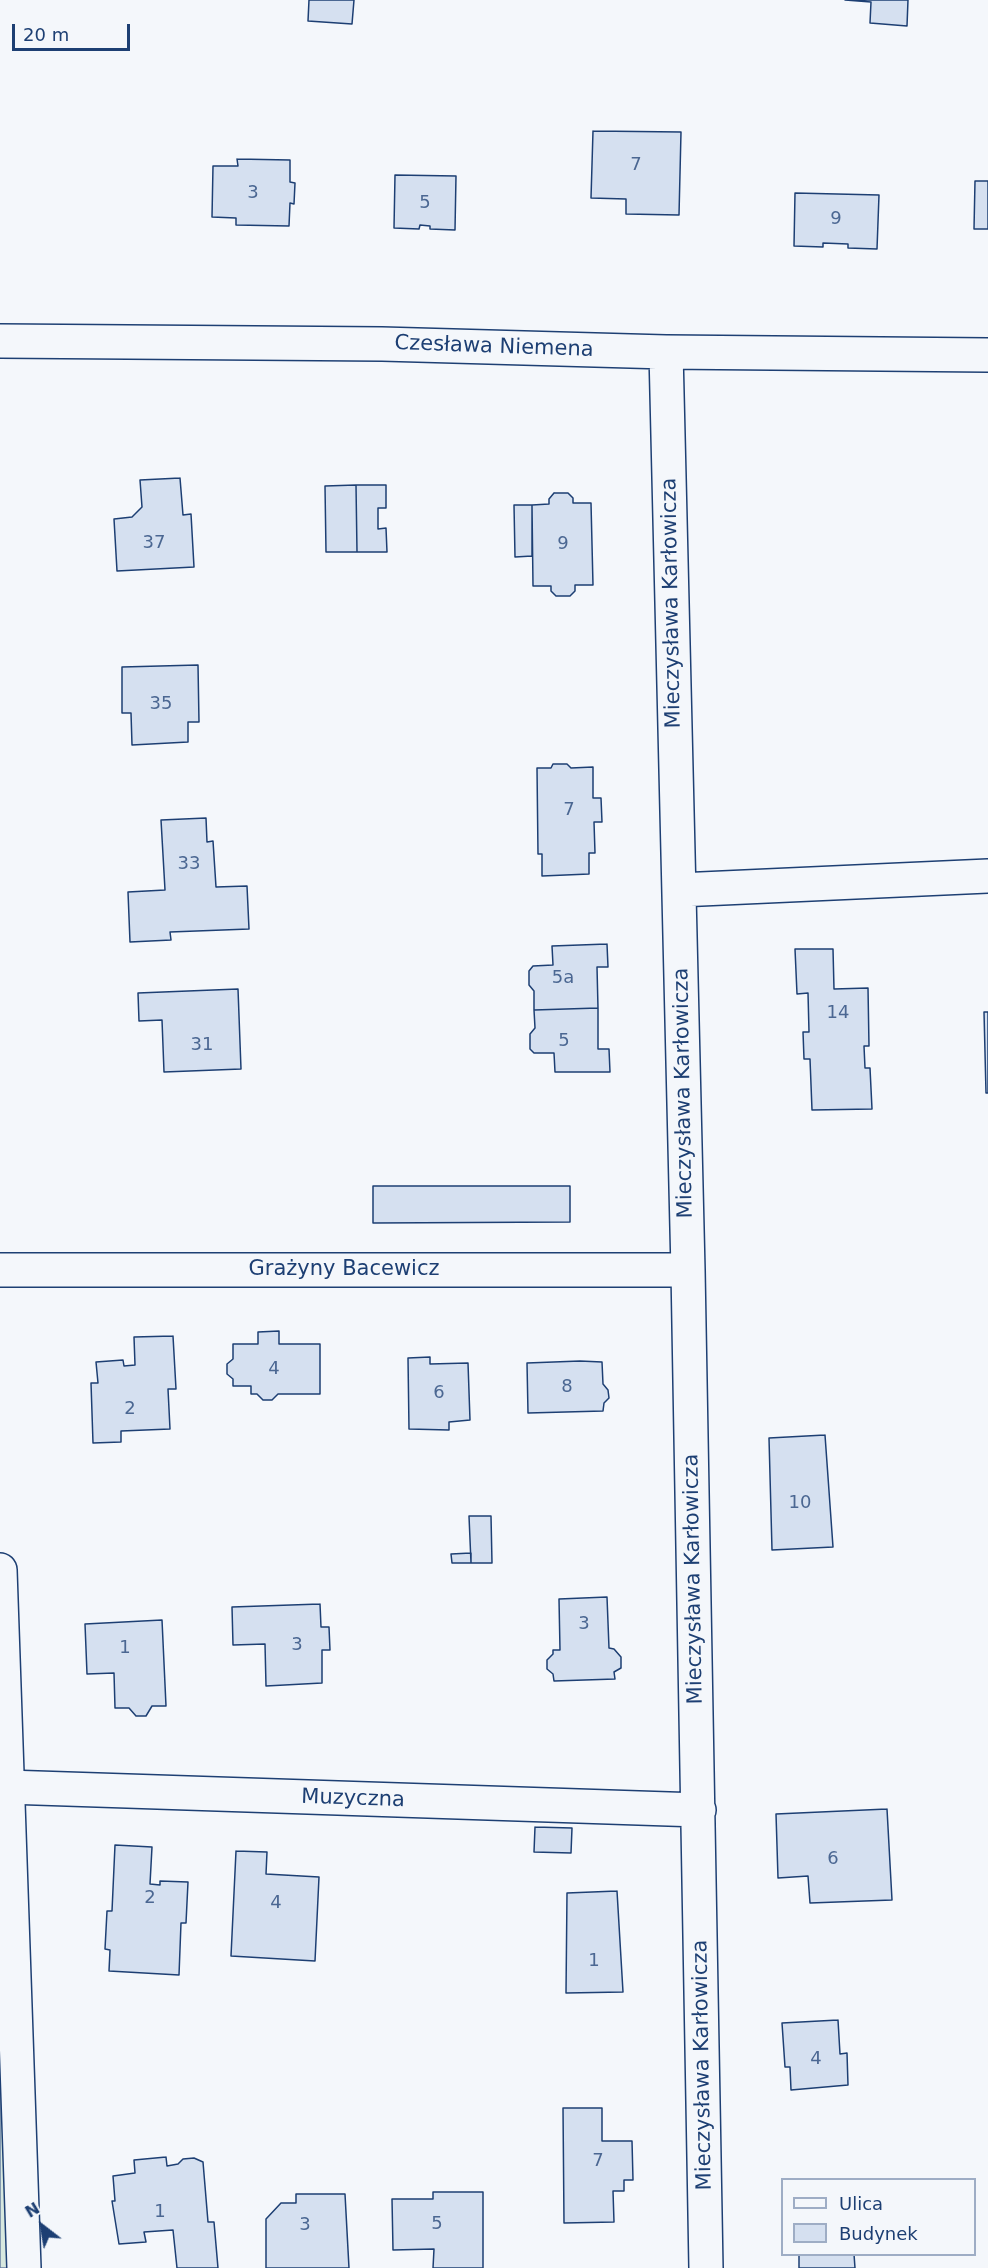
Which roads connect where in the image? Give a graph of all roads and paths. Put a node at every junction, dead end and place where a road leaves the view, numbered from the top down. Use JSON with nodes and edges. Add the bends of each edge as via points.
{"nodes":[{"id":1,"x":0,"y":341,"type":"edge"},
{"id":2,"x":666,"y":352,"type":"junction"},
{"id":3,"x":988,"y":355,"type":"edge"},
{"id":4,"x":988,"y":876,"type":"edge"},
{"id":5,"x":679,"y":890,"type":"junction"},
{"id":6,"x":0,"y":1270,"type":"edge"},
{"id":7,"x":688,"y":1270,"type":"junction"},
{"id":8,"x":0,"y":1570,"type":"edge"},
{"id":9,"x":7,"y":1787,"type":"junction"},
{"id":10,"x":699,"y":1810,"type":"junction"},
{"id":11,"x":24,"y":2268,"type":"edge"},
{"id":12,"x":706,"y":2268,"type":"edge"}],
"edges":[{"from":1,"to":2,"type":"street","name":"Czesława Niemena","via":[[382,344]]},
{"from":2,"to":3,"type":"street","name":"Czesława Niemena"},
{"from":2,"to":5,"type":"street","name":"Mieczysława Karłowicza"},
{"from":4,"to":5,"type":"street"},
{"from":5,"to":7,"type":"street","name":"Mieczysława Karłowicza"},
{"from":6,"to":7,"type":"street","name":"Grażyny Bacewicz"},
{"from":7,"to":10,"type":"street","name":"Mieczysława Karłowicza"},
{"from":8,"to":9,"type":"street"},
{"from":9,"to":10,"type":"street","name":"Muzyczna"},
{"from":9,"to":11,"type":"street"},
{"from":10,"to":12,"type":"street","name":"Mieczysława Karłowicza"}]}
